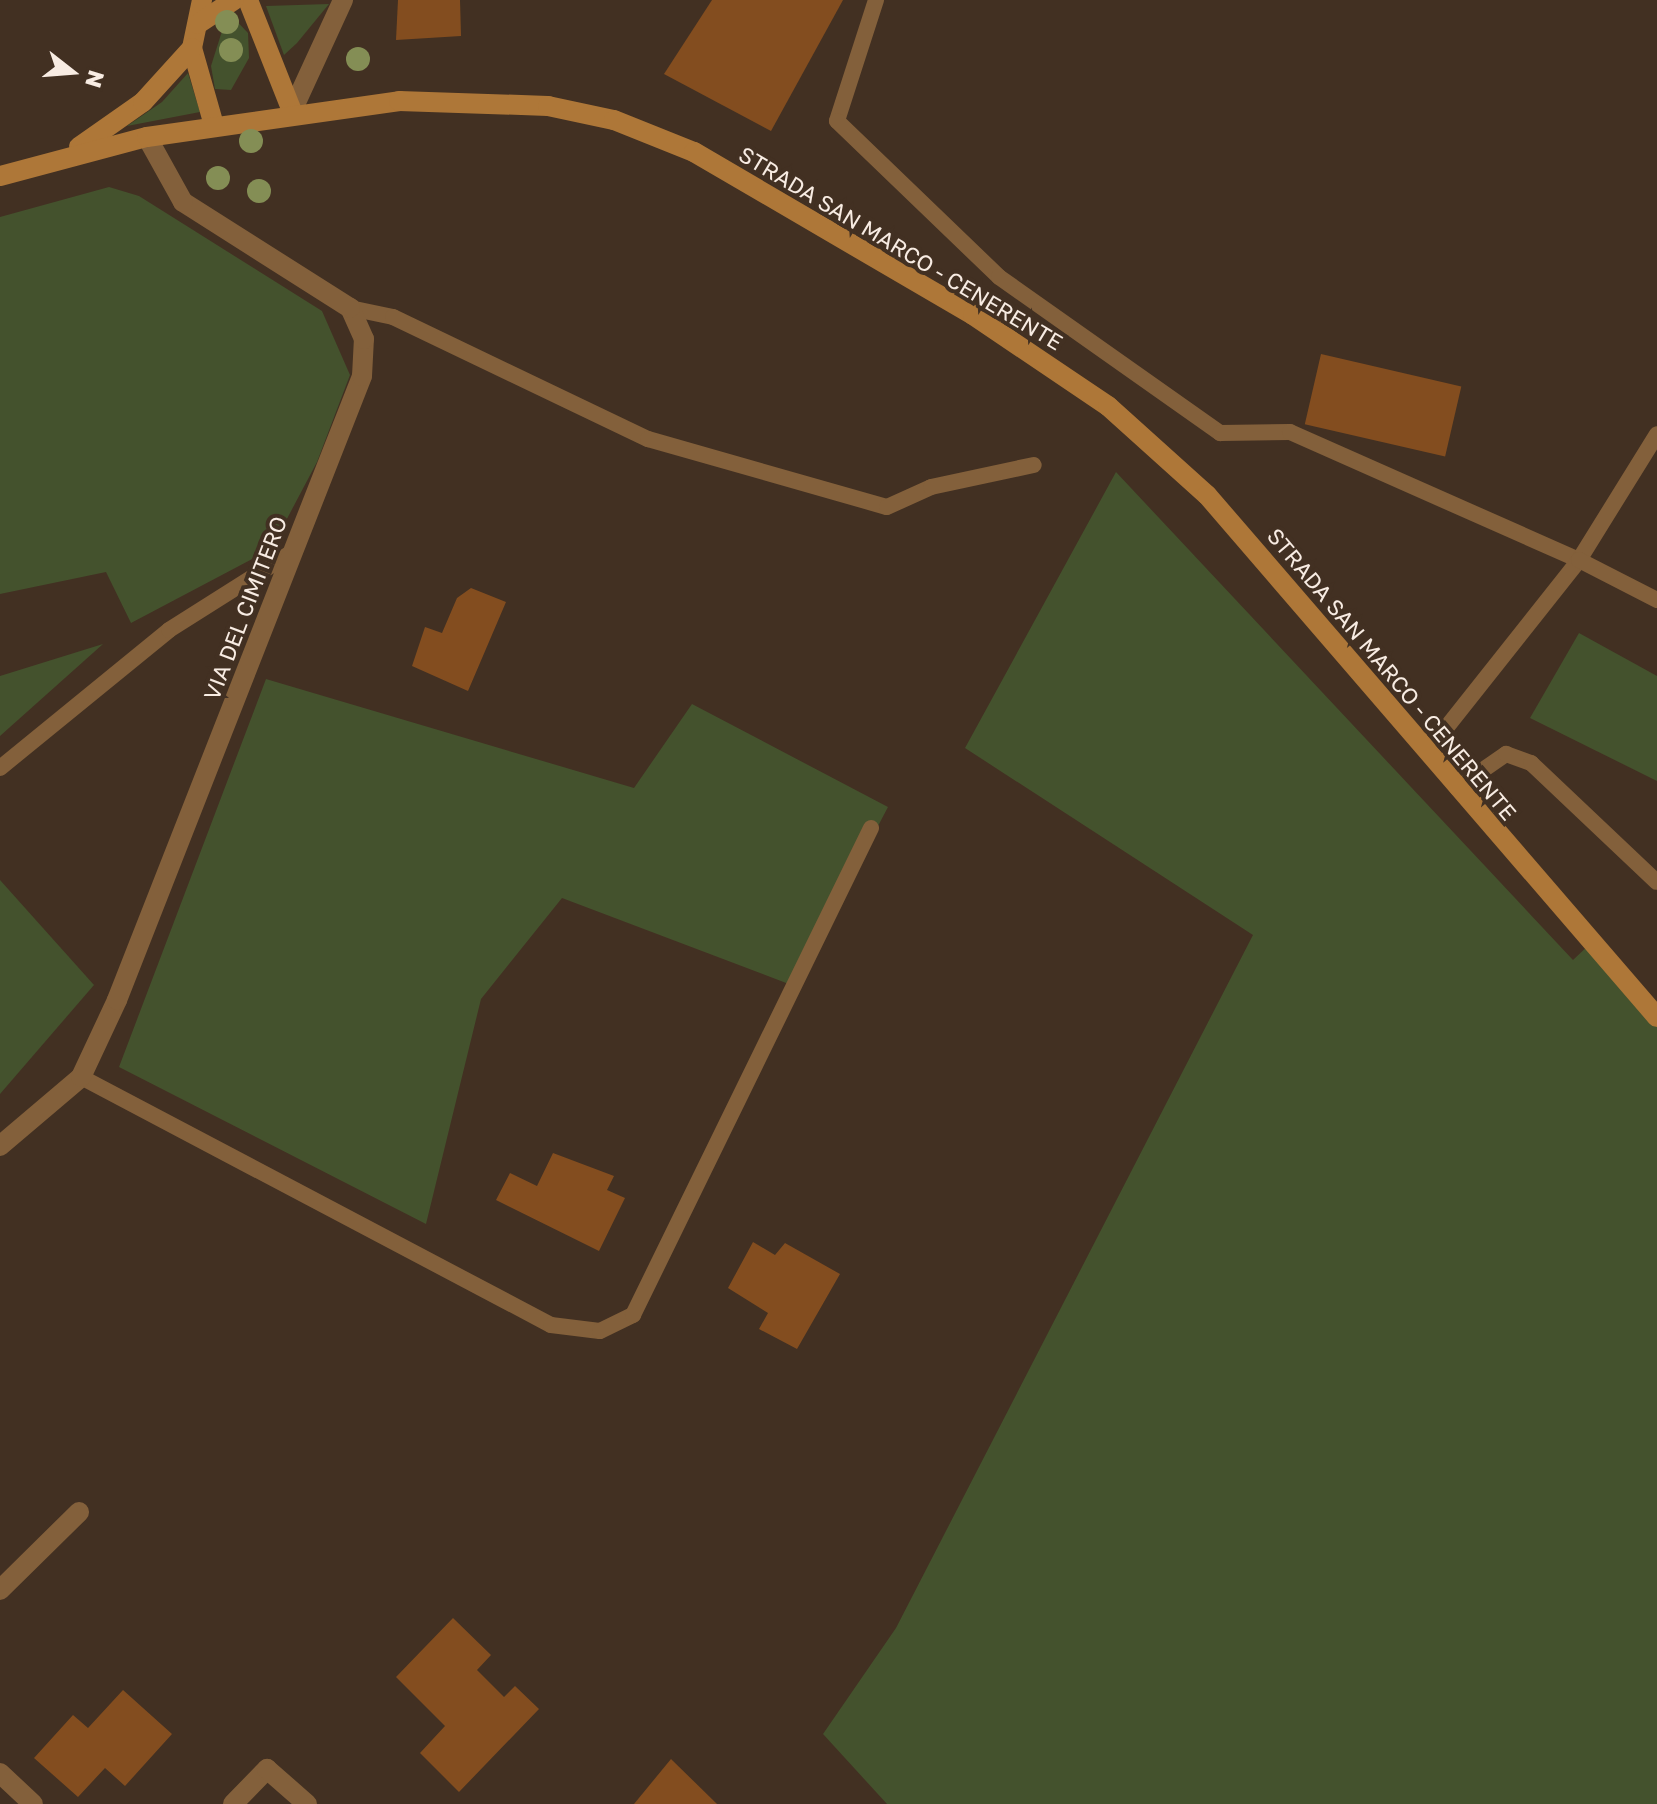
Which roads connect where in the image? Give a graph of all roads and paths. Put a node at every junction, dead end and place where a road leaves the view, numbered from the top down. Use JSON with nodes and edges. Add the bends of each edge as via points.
{"nodes":[{"id":1,"x":202,"y":0,"type":"edge"},
{"id":2,"x":234,"y":0,"type":"edge"},
{"id":3,"x":248,"y":0,"type":"edge"},
{"id":4,"x":343,"y":0,"type":"edge"},
{"id":5,"x":876,"y":0,"type":"edge"},
{"id":6,"x":198,"y":24,"type":"junction"},
{"id":7,"x":192,"y":48,"type":"junction"},
{"id":8,"x":292,"y":111,"type":"junction"},
{"id":9,"x":214,"y":125,"type":"junction"},
{"id":10,"x":147,"y":137,"type":"junction"},
{"id":11,"x":71,"y":153,"type":"junction"},
{"id":12,"x":0,"y":176,"type":"edge"},
{"id":13,"x":350,"y":308,"type":"junction"},
{"id":14,"x":1657,"y":434,"type":"edge"},
{"id":15,"x":1034,"y":465,"type":"dead end"},
{"id":16,"x":289,"y":554,"type":"junction"},
{"id":17,"x":1579,"y":560,"type":"junction"},
{"id":18,"x":1657,"y":600,"type":"edge"},
{"id":19,"x":1427,"y":752,"type":"junction"},
{"id":20,"x":0,"y":768,"type":"edge"},
{"id":21,"x":1457,"y":788,"type":"junction"},
{"id":22,"x":871,"y":828,"type":"dead end"},
{"id":23,"x":1657,"y":882,"type":"edge"},
{"id":24,"x":1657,"y":1017,"type":"edge"},
{"id":25,"x":81,"y":1077,"type":"junction"},
{"id":26,"x":0,"y":1146,"type":"edge"},
{"id":27,"x":79,"y":1512,"type":"dead end"},
{"id":28,"x":0,"y":1590,"type":"edge"},
{"id":29,"x":0,"y":1773,"type":"edge"},
{"id":30,"x":33,"y":1804,"type":"edge"},
{"id":31,"x":233,"y":1804,"type":"edge"},
{"id":32,"x":307,"y":1804,"type":"edge"}],
"edges":[{"from":1,"to":6,"type":"main road"},
{"from":2,"to":6,"type":"main road"},
{"from":3,"to":8,"type":"main road"},
{"from":4,"to":8,"type":"street"},
{"from":5,"to":17,"type":"lane","via":[[837,121],[999,277],[1220,433],[1290,432]]},
{"from":6,"to":7,"type":"main road"},
{"from":7,"to":9,"type":"main road"},
{"from":7,"to":11,"type":"main road","via":[[143,102]]},
{"from":8,"to":9,"type":"main road","name":"STRADA SAN MARCO - CENERENTE"},
{"from":8,"to":19,"type":"main road","name":"STRADA SAN MARCO - CENERENTE","via":[[490,99],[614,120],[694,152],[973,315],[1108,406],[1207,495]]},
{"from":9,"to":10,"type":"main road","name":"STRADA SAN MARCO - CENERENTE"},
{"from":10,"to":11,"type":"main road","name":"STRADA SAN MARCO - CENERENTE"},
{"from":10,"to":13,"type":"street","via":[[183,202]]},
{"from":11,"to":12,"type":"main road","name":"STRADA SAN MARCO - CENERENTE"},
{"from":13,"to":15,"type":"lane","via":[[393,317],[648,439],[887,507],[931,487]]},
{"from":13,"to":16,"type":"street","name":"VIA DEL CIMITERO","via":[[364,339],[357,400]]},
{"from":14,"to":17,"type":"lane"},
{"from":16,"to":20,"type":"lane","via":[[169,630]]},
{"from":16,"to":25,"type":"street","name":"VIA DEL CIMITERO"},
{"from":17,"to":18,"type":"lane"},
{"from":17,"to":19,"type":"lane"},
{"from":19,"to":21,"type":"main road","name":"STRADA SAN MARCO - CENERENTE"},
{"from":21,"to":23,"type":"lane","via":[[1506,754],[1531,763]]},
{"from":21,"to":24,"type":"main road","name":"STRADA SAN MARCO - CENERENTE"},
{"from":22,"to":25,"type":"lane","via":[[633,1315],[600,1331],[551,1325]]},
{"from":25,"to":26,"type":"street","name":"VIA DEL CIMITERO"},
{"from":27,"to":28,"type":"street"},
{"from":29,"to":30,"type":"street"},
{"from":31,"to":32,"type":"street","via":[[267,1769]]}]}
